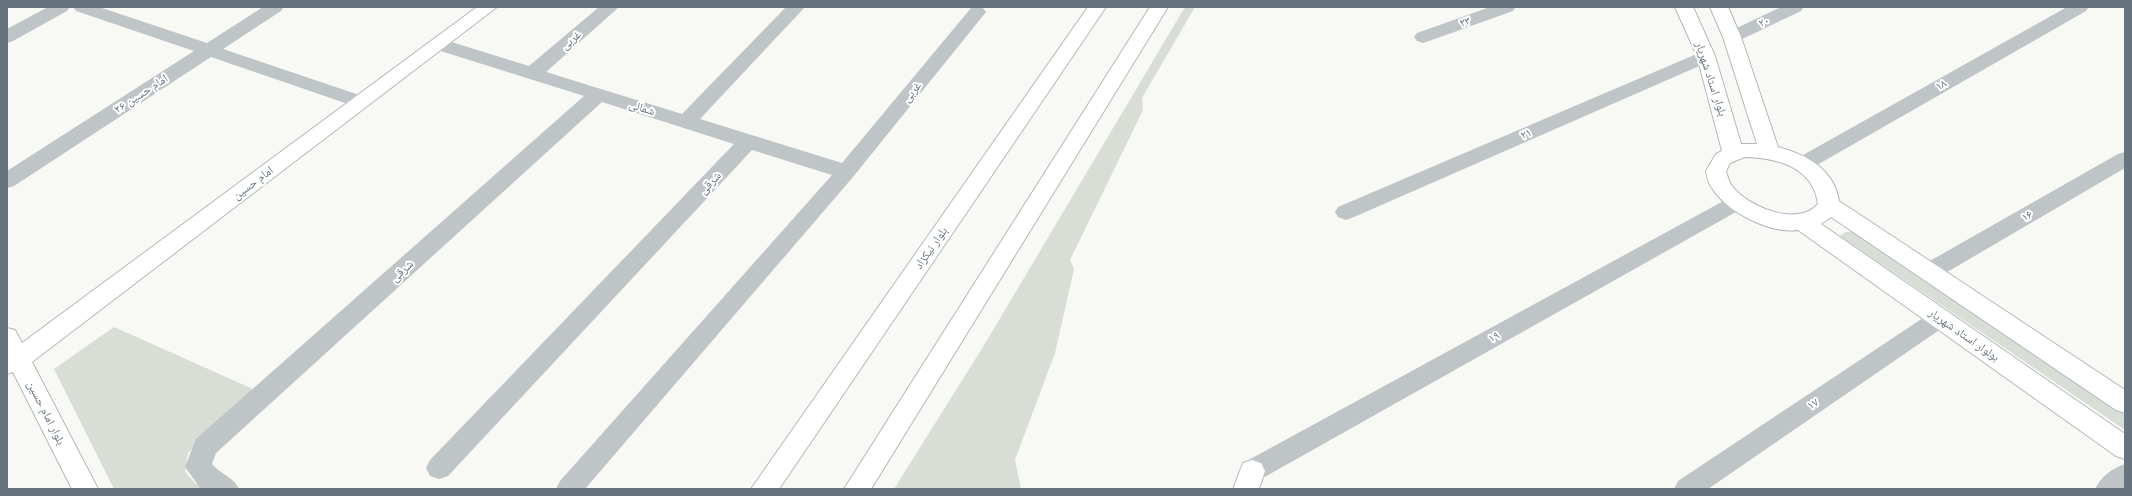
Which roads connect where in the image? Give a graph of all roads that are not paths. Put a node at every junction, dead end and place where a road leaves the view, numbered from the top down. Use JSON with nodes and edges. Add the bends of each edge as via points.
{"nodes":[{"id":1,"x":61,"y":7,"type":"edge"},
{"id":2,"x":82,"y":7,"type":"edge"},
{"id":3,"x":275,"y":7,"type":"edge"},
{"id":4,"x":488,"y":7,"type":"edge"},
{"id":5,"x":610,"y":7,"type":"edge"},
{"id":6,"x":796,"y":7,"type":"edge"},
{"id":7,"x":1097,"y":7,"type":"edge"},
{"id":8,"x":1159,"y":7,"type":"edge"},
{"id":9,"x":1507,"y":7,"type":"edge"},
{"id":10,"x":1684,"y":7,"type":"edge"},
{"id":11,"x":1719,"y":7,"type":"edge"},
{"id":12,"x":1795,"y":7,"type":"edge"},
{"id":13,"x":2080,"y":7,"type":"edge"},
{"id":14,"x":977,"y":12,"type":"dead end"},
{"id":15,"x":7,"y":37,"type":"edge"},
{"id":16,"x":1423,"y":37,"type":"dead end"},
{"id":17,"x":1732,"y":37,"type":"junction"},
{"id":18,"x":438,"y":44,"type":"junction"},
{"id":19,"x":210,"y":50,"type":"junction"},
{"id":20,"x":1706,"y":56,"type":"junction"},
{"id":21,"x":532,"y":74,"type":"junction"},
{"id":22,"x":599,"y":94,"type":"junction"},
{"id":23,"x":362,"y":102,"type":"junction"},
{"id":24,"x":686,"y":122,"type":"junction"},
{"id":25,"x":749,"y":141,"type":"junction"},
{"id":26,"x":1769,"y":151,"type":"junction"},
{"id":27,"x":1733,"y":152,"type":"junction"},
{"id":28,"x":2125,"y":159,"type":"edge"},
{"id":29,"x":1803,"y":164,"type":"junction"},
{"id":30,"x":846,"y":172,"type":"junction"},
{"id":31,"x":7,"y":180,"type":"edge"},
{"id":32,"x":1736,"y":203,"type":"junction"},
{"id":33,"x":1829,"y":205,"type":"junction"},
{"id":34,"x":1346,"y":212,"type":"dead end"},
{"id":35,"x":1802,"y":222,"type":"junction"},
{"id":36,"x":1929,"y":272,"type":"junction"},
{"id":37,"x":1940,"y":318,"type":"junction"},
{"id":38,"x":7,"y":337,"type":"edge"},
{"id":39,"x":13,"y":362,"type":"edge"},
{"id":40,"x":2125,"y":403,"type":"edge"},
{"id":41,"x":2125,"y":448,"type":"edge"},
{"id":42,"x":439,"y":468,"type":"dead end"},
{"id":43,"x":2125,"y":475,"type":"edge"},
{"id":44,"x":1249,"y":480,"type":"edge"},
{"id":45,"x":85,"y":489,"type":"edge"},
{"id":46,"x":226,"y":489,"type":"edge"},
{"id":47,"x":569,"y":489,"type":"edge"},
{"id":48,"x":764,"y":489,"type":"edge"},
{"id":49,"x":857,"y":489,"type":"edge"},
{"id":50,"x":1687,"y":489,"type":"edge"},
{"id":51,"x":2108,"y":489,"type":"edge"}],
"edges":[{"from":1,"to":15,"type":"street"},
{"from":2,"to":19,"type":"street"},
{"from":3,"to":19,"type":"street","name":"امام حسین ۲۶"},
{"from":4,"to":18,"type":"street","name":"امام حسین"},
{"from":5,"to":21,"type":"street","name":"غربی"},
{"from":6,"to":24,"type":"street"},
{"from":7,"to":48,"type":"street","name":"بلوار نیکزاد"},
{"from":8,"to":49,"type":"street"},
{"from":9,"to":16,"type":"street","name":"۲۳"},
{"from":10,"to":20,"type":"street","name":"بلوار استاد شهریار"},
{"from":11,"to":17,"type":"street"},
{"from":12,"to":17,"type":"street","name":"۲۰"},
{"from":13,"to":29,"type":"street","name":"۱۸"},
{"from":14,"to":30,"type":"street","name":"غربی"},
{"from":17,"to":26,"type":"street"},
{"from":18,"to":21,"type":"street","name":"شمالی"},
{"from":18,"to":23,"type":"street","name":"امام حسین"},
{"from":19,"to":23,"type":"street"},
{"from":19,"to":31,"type":"street","name":"امام حسین ۲۶"},
{"from":20,"to":27,"type":"street","name":"بلوار استاد شهریار"},
{"from":20,"to":34,"type":"street","name":"۲۱"},
{"from":21,"to":22,"type":"street","name":"شمالی"},
{"from":22,"to":24,"type":"street","name":"شمالی"},
{"from":22,"to":46,"type":"street","name":"شرقی","via":[[205,447],[198,467],[210,482]]},
{"from":23,"to":39,"type":"street","name":"امام حسین"},
{"from":24,"to":25,"type":"street","name":"شمالی"},
{"from":25,"to":30,"type":"street","name":"شمالی"},
{"from":25,"to":42,"type":"street","name":"شرقی"},
{"from":26,"to":27,"type":"street"},
{"from":26,"to":29,"type":"street"},
{"from":27,"to":32,"type":"street","via":[[1722,158],[1717,168],[1717,179]]},
{"from":28,"to":36,"type":"street","name":"۱۶"},
{"from":29,"to":33,"type":"street","via":[[1826,187]]},
{"from":30,"to":47,"type":"street"},
{"from":32,"to":35,"type":"street","via":[[1766,218],[1783,222]]},
{"from":32,"to":44,"type":"street","name":"۱۹"},
{"from":33,"to":35,"type":"street","via":[[1818,218]]},
{"from":33,"to":36,"type":"street"},
{"from":35,"to":37,"type":"street","name":"بولوار استاد شهریار"},
{"from":36,"to":40,"type":"street"},
{"from":37,"to":41,"type":"street","name":"بولوار استاد شهریار"},
{"from":37,"to":50,"type":"street","name":"۱۷"},
{"from":38,"to":39,"type":"street","name":"بلوار امام حسین"},
{"from":39,"to":45,"type":"street","name":"بلوار امام حسین"},
{"from":43,"to":51,"type":"street"}]}
